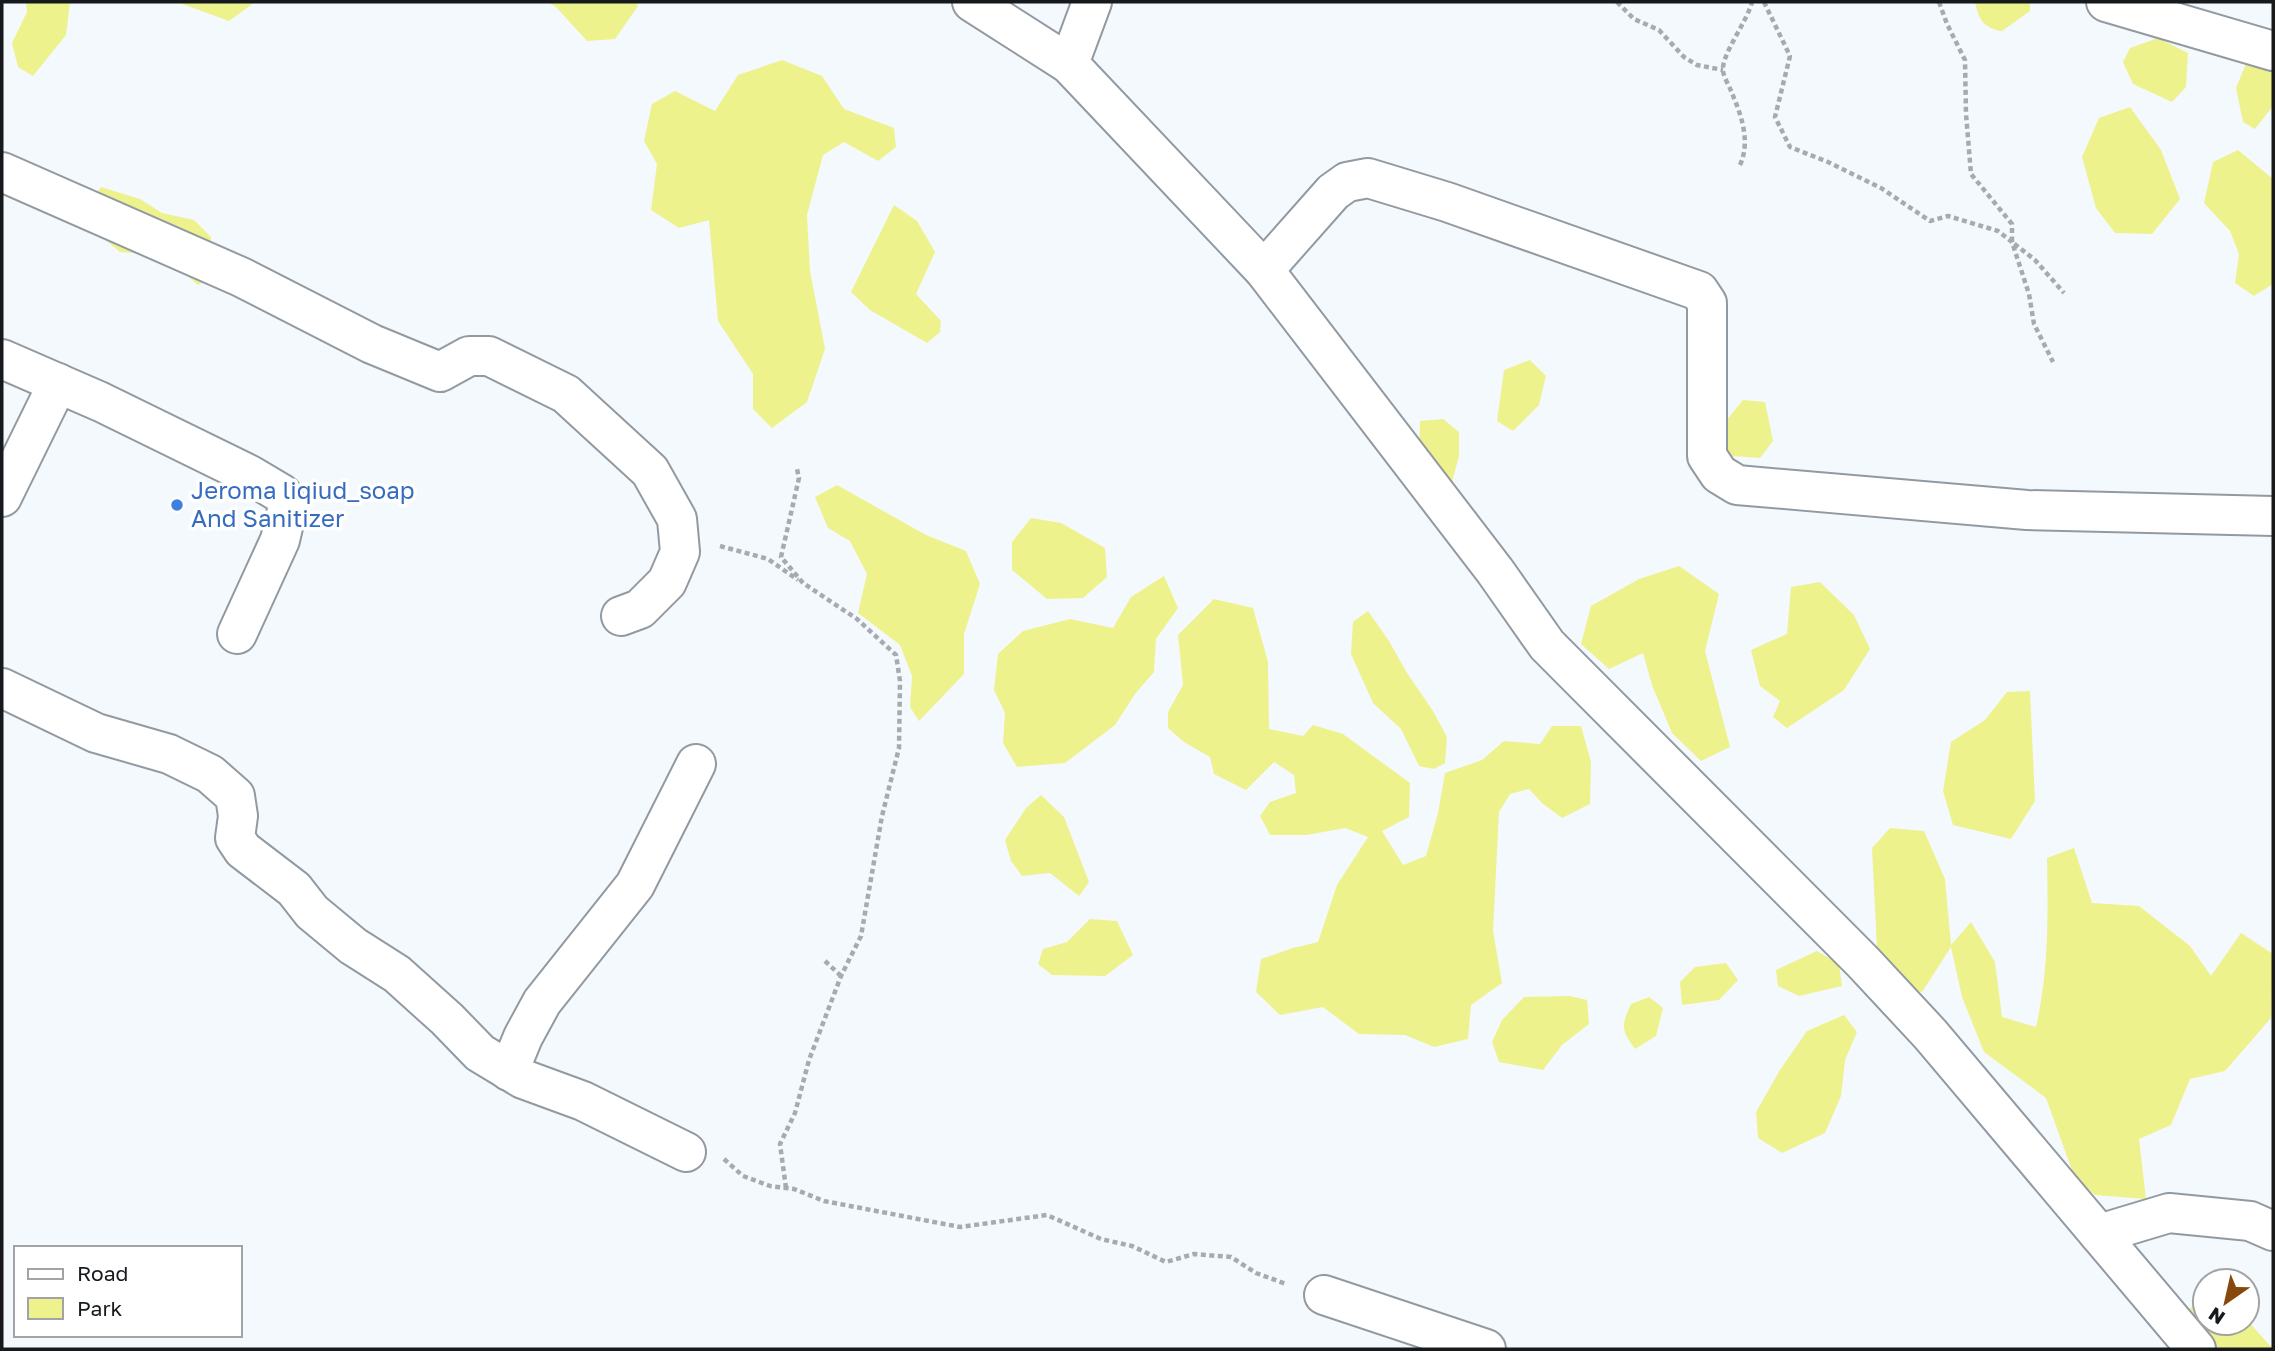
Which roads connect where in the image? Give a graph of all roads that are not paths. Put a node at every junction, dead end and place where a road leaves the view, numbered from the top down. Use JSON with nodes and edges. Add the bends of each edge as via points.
{"nodes":[{"id":1,"x":972,"y":2,"type":"edge"},
{"id":2,"x":1092,"y":2,"type":"edge"},
{"id":3,"x":2106,"y":2,"type":"edge"},
{"id":4,"x":2273,"y":51,"type":"edge"},
{"id":5,"x":1069,"y":64,"type":"junction"},
{"id":6,"x":2,"y":172,"type":"edge"},
{"id":7,"x":1264,"y":270,"type":"junction"},
{"id":8,"x":2,"y":359,"type":"edge"},
{"id":9,"x":58,"y":383,"type":"junction"},
{"id":10,"x":2,"y":497,"type":"edge"},
{"id":11,"x":2273,"y":516,"type":"edge"},
{"id":12,"x":621,"y":616,"type":"dead end"},
{"id":13,"x":237,"y":634,"type":"dead end"},
{"id":14,"x":2,"y":688,"type":"edge"},
{"id":15,"x":696,"y":764,"type":"dead end"},
{"id":16,"x":509,"y":1071,"type":"junction"},
{"id":17,"x":686,"y":1152,"type":"road end"},
{"id":18,"x":2273,"y":1231,"type":"edge"},
{"id":19,"x":2099,"y":1234,"type":"junction"},
{"id":20,"x":1309,"y":1291,"type":"road end"},
{"id":21,"x":1486,"y":1349,"type":"edge"},
{"id":22,"x":2196,"y":1349,"type":"edge"}],
"edges":[{"from":1,"to":5,"type":"street"},
{"from":2,"to":5,"type":"street"},
{"from":3,"to":4,"type":"street"},
{"from":5,"to":7,"type":"street"},
{"from":6,"to":12,"type":"street","via":[[241,277],[372,344],[440,372],[469,356],[489,356],[566,394],[650,471],[677,519],[680,552],[667,582],[640,610]]},
{"from":7,"to":11,"type":"street","via":[[1334,192],[1347,182],[1368,178],[1699,291],[1707,303],[1707,456],[1719,474],[1737,485],[2027,510]]},
{"from":7,"to":19,"type":"street","via":[[1547,645],[1863,962]]},
{"from":8,"to":9,"type":"street"},
{"from":9,"to":10,"type":"street"},
{"from":9,"to":13,"type":"street","via":[[187,443],[282,494],[288,506],[280,540]]},
{"from":14,"to":16,"type":"street","via":[[96,733],[169,754],[210,774],[235,796],[235,838],[243,850],[294,889],[312,912],[353,946],[397,975],[480,1053]]},
{"from":15,"to":16,"type":"street","via":[[635,885],[542,1002]]},
{"from":16,"to":17,"type":"street","via":[[583,1101]]},
{"from":18,"to":19,"type":"street","via":[[2250,1221],[2169,1213]]},
{"from":19,"to":22,"type":"street"},
{"from":20,"to":21,"type":"street"}]}
